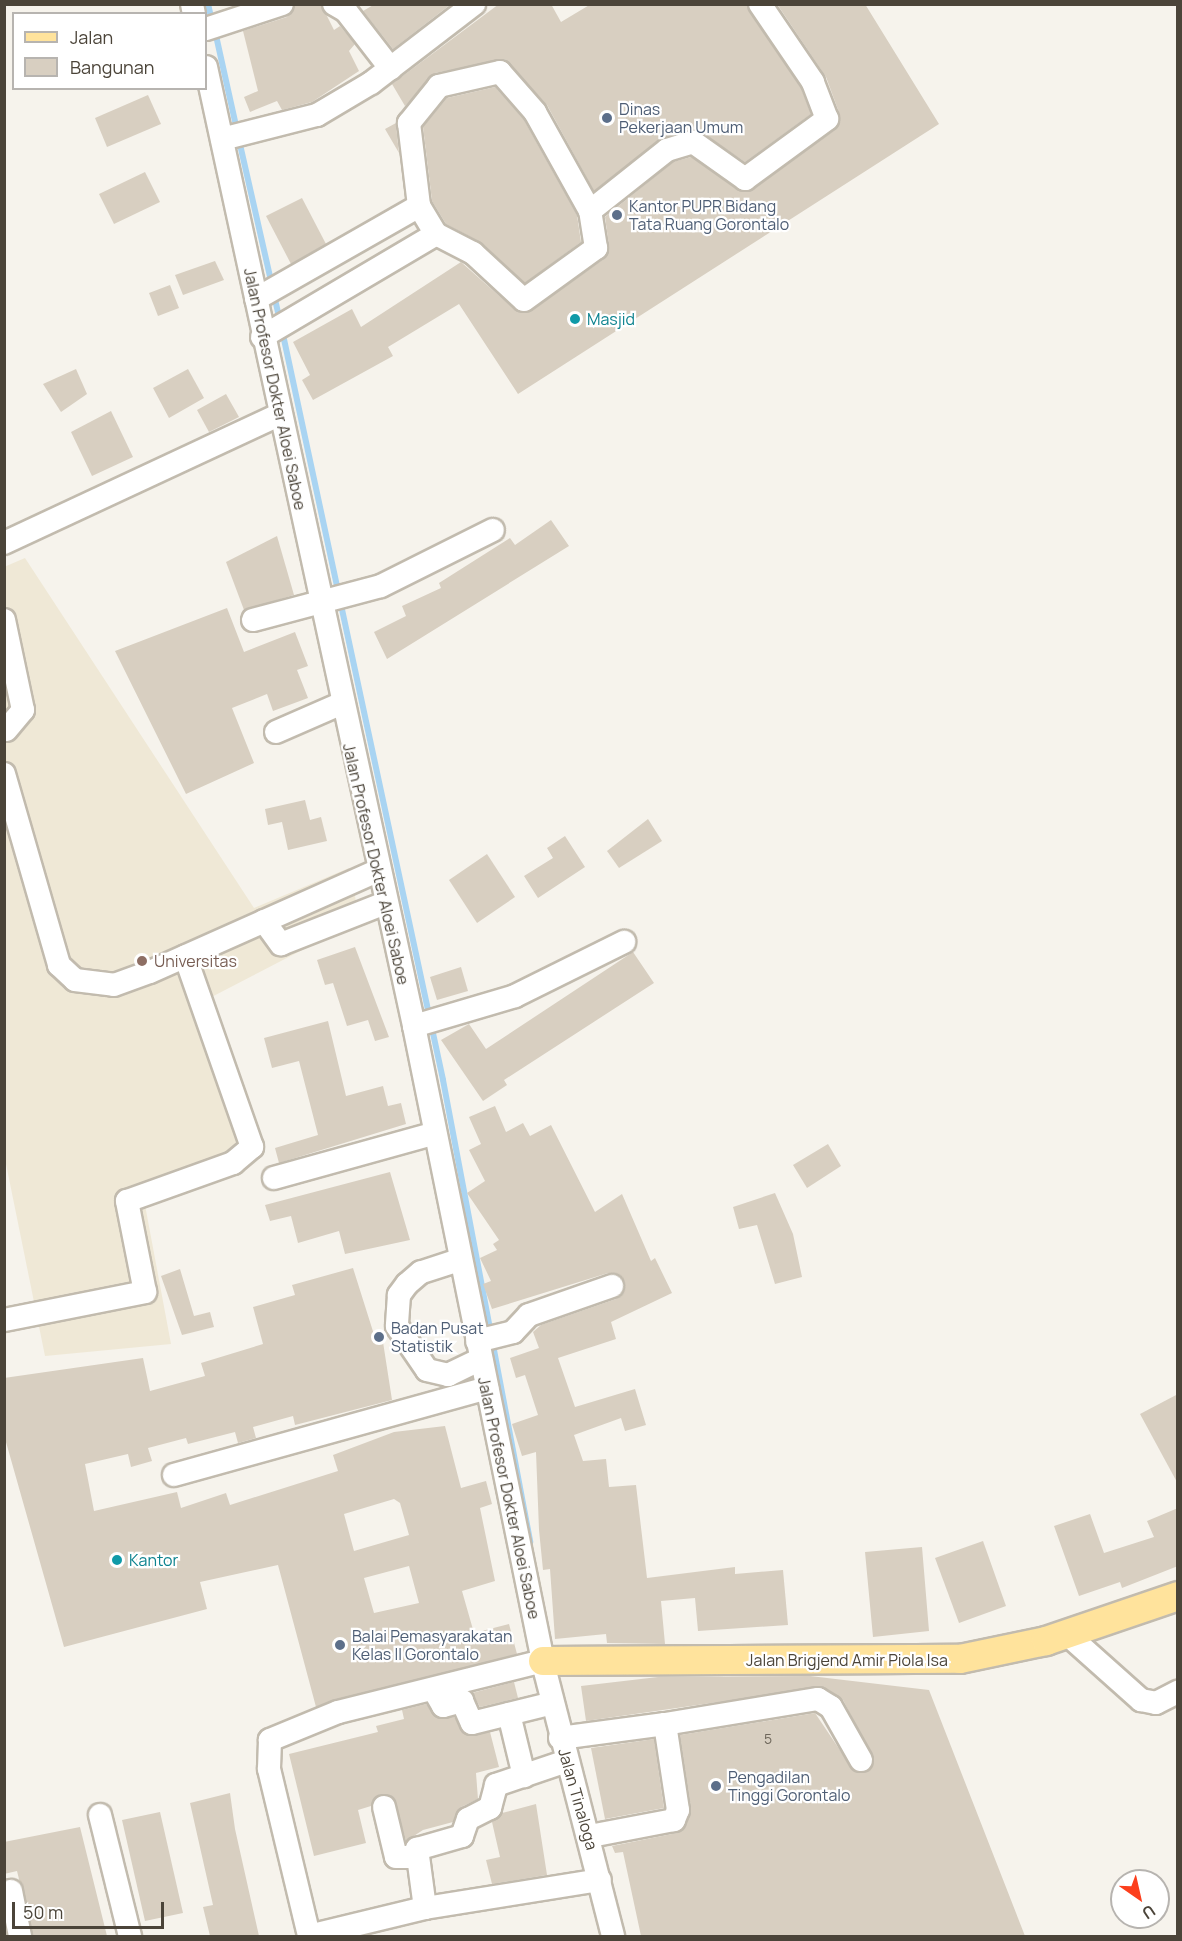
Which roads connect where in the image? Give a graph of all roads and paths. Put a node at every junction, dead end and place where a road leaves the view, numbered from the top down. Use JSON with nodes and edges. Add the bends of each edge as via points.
{"nodes":[{"id":1,"x":282,"y":4,"type":"edge"},
{"id":2,"x":334,"y":4,"type":"edge"},
{"id":3,"x":474,"y":4,"type":"edge"},
{"id":4,"x":760,"y":4,"type":"edge"},
{"id":5,"x":207,"y":29,"type":"edge"},
{"id":6,"x":391,"y":69,"type":"junction"},
{"id":7,"x":207,"y":70,"type":"edge"},
{"id":8,"x":232,"y":136,"type":"junction"},
{"id":9,"x":419,"y":206,"type":"junction"},
{"id":10,"x":590,"y":211,"type":"junction"},
{"id":11,"x":436,"y":234,"type":"junction"},
{"id":12,"x":262,"y":297,"type":"junction"},
{"id":13,"x":268,"y":334,"type":"junction"},
{"id":14,"x":279,"y":415,"type":"junction"},
{"id":15,"x":493,"y":530,"type":"dead end"},
{"id":16,"x":4,"y":543,"type":"edge"},
{"id":17,"x":325,"y":598,"type":"junction"},
{"id":18,"x":4,"y":620,"type":"edge"},
{"id":19,"x":253,"y":620,"type":"dead end"},
{"id":20,"x":340,"y":704,"type":"junction"},
{"id":21,"x":276,"y":732,"type":"dead end"},
{"id":22,"x":5,"y":735,"type":"edge"},
{"id":23,"x":4,"y":774,"type":"edge"},
{"id":24,"x":377,"y":871,"type":"junction"},
{"id":25,"x":385,"y":903,"type":"junction"},
{"id":26,"x":264,"y":921,"type":"junction"},
{"id":27,"x":624,"y":942,"type":"dead end"},
{"id":28,"x":186,"y":956,"type":"junction"},
{"id":29,"x":425,"y":1023,"type":"junction"},
{"id":30,"x":434,"y":1134,"type":"junction"},
{"id":31,"x":274,"y":1178,"type":"dead end"},
{"id":32,"x":459,"y":1260,"type":"junction"},
{"id":33,"x":612,"y":1286,"type":"dead end"},
{"id":34,"x":4,"y":1320,"type":"edge"},
{"id":35,"x":486,"y":1343,"type":"junction"},
{"id":36,"x":487,"y":1388,"type":"junction"},
{"id":37,"x":174,"y":1475,"type":"dead end"},
{"id":38,"x":1178,"y":1596,"type":"edge"},
{"id":39,"x":1068,"y":1635,"type":"junction"},
{"id":40,"x":543,"y":1661,"type":"junction"},
{"id":41,"x":435,"y":1692,"type":"junction"},
{"id":42,"x":1178,"y":1692,"type":"edge"},
{"id":43,"x":553,"y":1703,"type":"junction"},
{"id":44,"x":509,"y":1714,"type":"junction"},
{"id":45,"x":665,"y":1724,"type":"junction"},
{"id":46,"x":568,"y":1737,"type":"junction"},
{"id":47,"x":861,"y":1760,"type":"dead end"},
{"id":48,"x":567,"y":1761,"type":"junction"},
{"id":49,"x":524,"y":1776,"type":"junction"},
{"id":50,"x":384,"y":1807,"type":"dead end"},
{"id":51,"x":100,"y":1815,"type":"dead end"},
{"id":52,"x":596,"y":1835,"type":"junction"},
{"id":53,"x":415,"y":1857,"type":"junction"},
{"id":54,"x":600,"y":1880,"type":"junction"},
{"id":55,"x":11,"y":1891,"type":"dead end"},
{"id":56,"x":425,"y":1908,"type":"junction"},
{"id":57,"x":20,"y":1936,"type":"edge"},
{"id":58,"x":130,"y":1936,"type":"edge"},
{"id":59,"x":307,"y":1936,"type":"edge"},
{"id":60,"x":613,"y":1936,"type":"edge"}],
"edges":[{"from":1,"to":5,"type":"street","via":[[229,25]]},
{"from":2,"to":6,"type":"street","via":[[346,11]]},
{"from":3,"to":6,"type":"street"},
{"from":4,"to":10,"type":"street","via":[[813,82],[828,119],[745,179],[693,141],[667,150]]},
{"from":6,"to":8,"type":"street","via":[[317,115]]},
{"from":7,"to":8,"type":"street","name":"Jalan Profesor Dokter Aloei Saboe"},
{"from":8,"to":12,"type":"street","name":"Jalan Profesor Dokter Aloei Saboe"},
{"from":9,"to":10,"type":"street","via":[[409,123],[439,86],[500,72],[535,112]]},
{"from":9,"to":11,"type":"street"},
{"from":9,"to":12,"type":"street"},
{"from":10,"to":11,"type":"street","via":[[596,248],[524,300],[473,253]]},
{"from":11,"to":13,"type":"street"},
{"from":12,"to":13,"type":"street","name":"Jalan Profesor Dokter Aloei Saboe"},
{"from":13,"to":14,"type":"street","name":"Jalan Profesor Dokter Aloei Saboe"},
{"from":14,"to":16,"type":"street"},
{"from":14,"to":17,"type":"street","name":"Jalan Profesor Dokter Aloei Saboe"},
{"from":15,"to":17,"type":"street","via":[[412,574]]},
{"from":17,"to":19,"type":"street"},
{"from":17,"to":20,"type":"street","name":"Jalan Profesor Dokter Aloei Saboe"},
{"from":18,"to":22,"type":"street","via":[[23,710]]},
{"from":20,"to":21,"type":"street"},
{"from":20,"to":24,"type":"street","name":"Jalan Profesor Dokter Aloei Saboe"},
{"from":23,"to":28,"type":"street","via":[[59,965],[75,980],[114,985]]},
{"from":24,"to":25,"type":"street","name":"Jalan Profesor Dokter Aloei Saboe"},
{"from":24,"to":26,"type":"street"},
{"from":25,"to":26,"type":"street","via":[[281,944]]},
{"from":25,"to":29,"type":"street","name":"Jalan Profesor Dokter Aloei Saboe"},
{"from":26,"to":28,"type":"street"},
{"from":27,"to":29,"type":"street","via":[[515,996]]},
{"from":28,"to":34,"type":"street","via":[[252,1148],[233,1163],[127,1201],[145,1292]]},
{"from":29,"to":30,"type":"street","name":"Jalan Profesor Dokter Aloei Saboe"},
{"from":30,"to":31,"type":"street"},
{"from":30,"to":32,"type":"street","name":"Jalan Profesor Dokter Aloei Saboe"},
{"from":32,"to":35,"type":"street","name":"Jalan Profesor Dokter Aloei Saboe"},
{"from":32,"to":35,"type":"street","via":[[421,1272],[407,1284],[399,1294],[397,1326],[427,1370],[448,1375]]},
{"from":33,"to":35,"type":"street","via":[[529,1316]]},
{"from":35,"to":36,"type":"street","name":"Jalan Profesor Dokter Aloei Saboe"},
{"from":36,"to":37,"type":"street"},
{"from":36,"to":40,"type":"street","name":"Jalan Profesor Dokter Aloei Saboe"},
{"from":38,"to":39,"type":"main road","name":"Jalan Brigjend Amir Piola Isa"},
{"from":39,"to":40,"type":"main road","name":"Jalan Brigjend Amir Piola Isa","via":[[1010,1652],[899,1663]]},
{"from":39,"to":42,"type":"street","via":[[1141,1700],[1156,1702]]},
{"from":40,"to":41,"type":"street"},
{"from":40,"to":43,"type":"street","name":"Jalan Tinaloga"},
{"from":41,"to":44,"type":"street","via":[[442,1706],[462,1701],[472,1723]]},
{"from":41,"to":59,"type":"street","via":[[338,1713],[270,1740],[269,1769]]},
{"from":43,"to":44,"type":"street"},
{"from":43,"to":46,"type":"street","name":"Jalan Tinaloga"},
{"from":44,"to":49,"type":"street"},
{"from":45,"to":46,"type":"street"},
{"from":45,"to":47,"type":"street","via":[[818,1699],[831,1707]]},
{"from":45,"to":52,"type":"street","via":[[678,1810],[674,1820]]},
{"from":46,"to":48,"type":"street","name":"Jalan Tinaloga"},
{"from":48,"to":49,"type":"street"},
{"from":48,"to":52,"type":"street","name":"Jalan Tinaloga"},
{"from":49,"to":53,"type":"street","via":[[496,1785],[490,1808],[468,1819],[462,1836],[417,1849]]},
{"from":50,"to":53,"type":"street","via":[[396,1857]]},
{"from":51,"to":58,"type":"street"},
{"from":52,"to":54,"type":"street","name":"Jalan Tinaloga"},
{"from":53,"to":56,"type":"street"},
{"from":54,"to":56,"type":"street"},
{"from":54,"to":60,"type":"street","name":"Jalan Tinaloga"},
{"from":55,"to":57,"type":"street"},
{"from":56,"to":59,"type":"street"}]}
